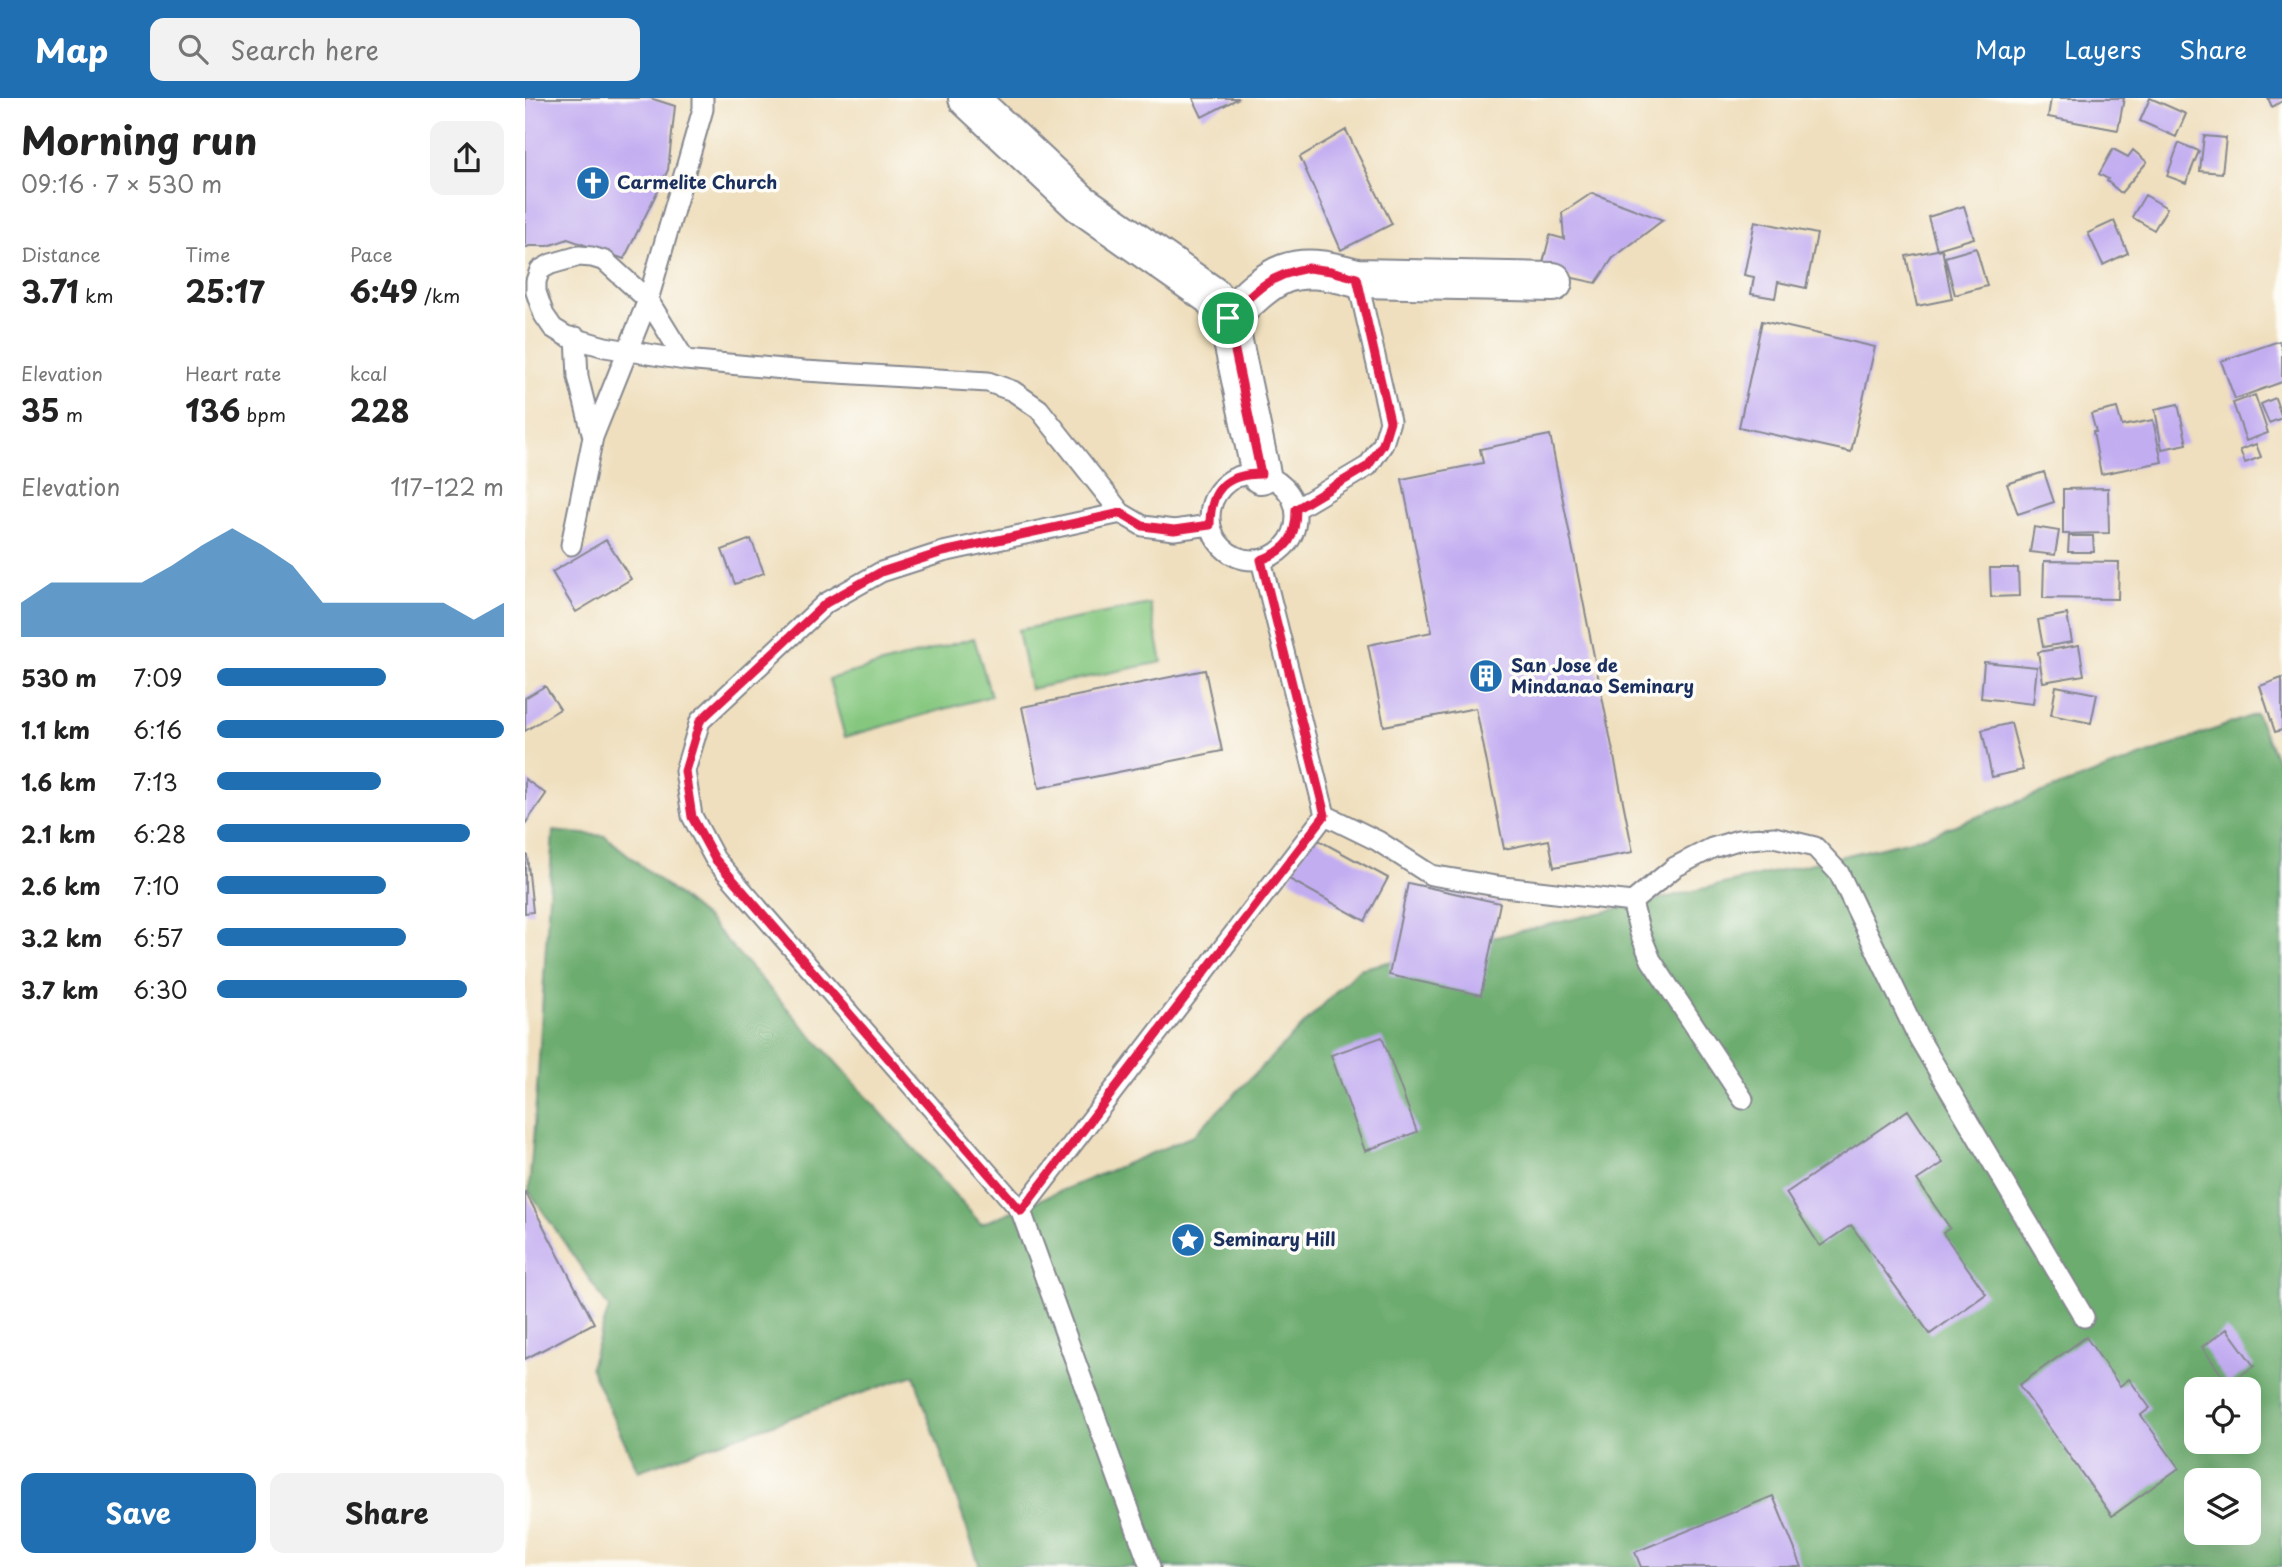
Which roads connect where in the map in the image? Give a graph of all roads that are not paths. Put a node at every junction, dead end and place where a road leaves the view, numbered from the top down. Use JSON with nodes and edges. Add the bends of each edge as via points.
{"nodes":[{"id":1,"x":702,"y":98,"type":"edge"},
{"id":2,"x":968,"y":98,"type":"edge"},
{"id":3,"x":1357,"y":278,"type":"junction"},
{"id":4,"x":1553,"y":282,"type":"dead end"},
{"id":5,"x":648,"y":300,"type":"junction"},
{"id":6,"x":1228,"y":318,"type":"junction"},
{"id":7,"x":576,"y":337,"type":"junction"},
{"id":8,"x":628,"y":352,"type":"junction"},
{"id":9,"x":685,"y":359,"type":"junction"},
{"id":10,"x":593,"y":437,"type":"junction"},
{"id":11,"x":1261,"y":474,"type":"junction"},
{"id":12,"x":1296,"y":509,"type":"junction"},
{"id":13,"x":1121,"y":513,"type":"junction"},
{"id":14,"x":1210,"y":525,"type":"junction"},
{"id":15,"x":571,"y":545,"type":"dead end"},
{"id":16,"x":1261,"y":560,"type":"junction"},
{"id":17,"x":1325,"y":815,"type":"junction"},
{"id":18,"x":1632,"y":902,"type":"junction"},
{"id":19,"x":1743,"y":1099,"type":"dead end"},
{"id":20,"x":1021,"y":1211,"type":"junction"},
{"id":21,"x":2084,"y":1317,"type":"dead end"},
{"id":22,"x":1150,"y":1567,"type":"edge"}],
"edges":[{"from":1,"to":5,"type":"lane","via":[[703,109]]},
{"from":2,"to":6,"type":"street","via":[[1080,203],[1212,296]]},
{"from":3,"to":4,"type":"street"},
{"from":3,"to":6,"type":"street","via":[[1308,268],[1287,272],[1254,292]]},
{"from":3,"to":12,"type":"lane","via":[[1390,421],[1383,444],[1368,466]]},
{"from":5,"to":7,"type":"lane","via":[[605,261],[579,256],[551,264],[540,270],[536,292],[544,315],[559,333]]},
{"from":5,"to":8,"type":"lane"},
{"from":5,"to":9,"type":"lane"},
{"from":6,"to":11,"type":"street"},
{"from":7,"to":8,"type":"lane"},
{"from":7,"to":10,"type":"lane","via":[[578,377]]},
{"from":8,"to":9,"type":"lane"},
{"from":8,"to":10,"type":"lane"},
{"from":9,"to":13,"type":"lane","via":[[988,382],[1013,391],[1039,409]]},
{"from":10,"to":15,"type":"lane"},
{"from":11,"to":12,"type":"lane","via":[[1290,493]]},
{"from":11,"to":14,"type":"lane","via":[[1229,480],[1210,508]]},
{"from":12,"to":16,"type":"lane","via":[[1296,526],[1289,542],[1277,554]]},
{"from":13,"to":14,"type":"lane","via":[[1143,526],[1174,530]]},
{"from":13,"to":20,"type":"lane","via":[[943,552],[881,572],[826,603],[700,721],[685,771],[692,817],[715,859]]},
{"from":14,"to":16,"type":"lane","via":[[1216,541],[1228,553],[1244,560]]},
{"from":16,"to":17,"type":"lane"},
{"from":17,"to":18,"type":"lane","via":[[1431,875]]},
{"from":17,"to":20,"type":"lane"},
{"from":18,"to":19,"type":"lane","via":[[1651,960]]},
{"from":18,"to":21,"type":"lane","via":[[1675,867],[1738,840],[1774,837],[1815,847],[1839,873],[1917,1035]]},
{"from":20,"to":22,"type":"lane"}]}
